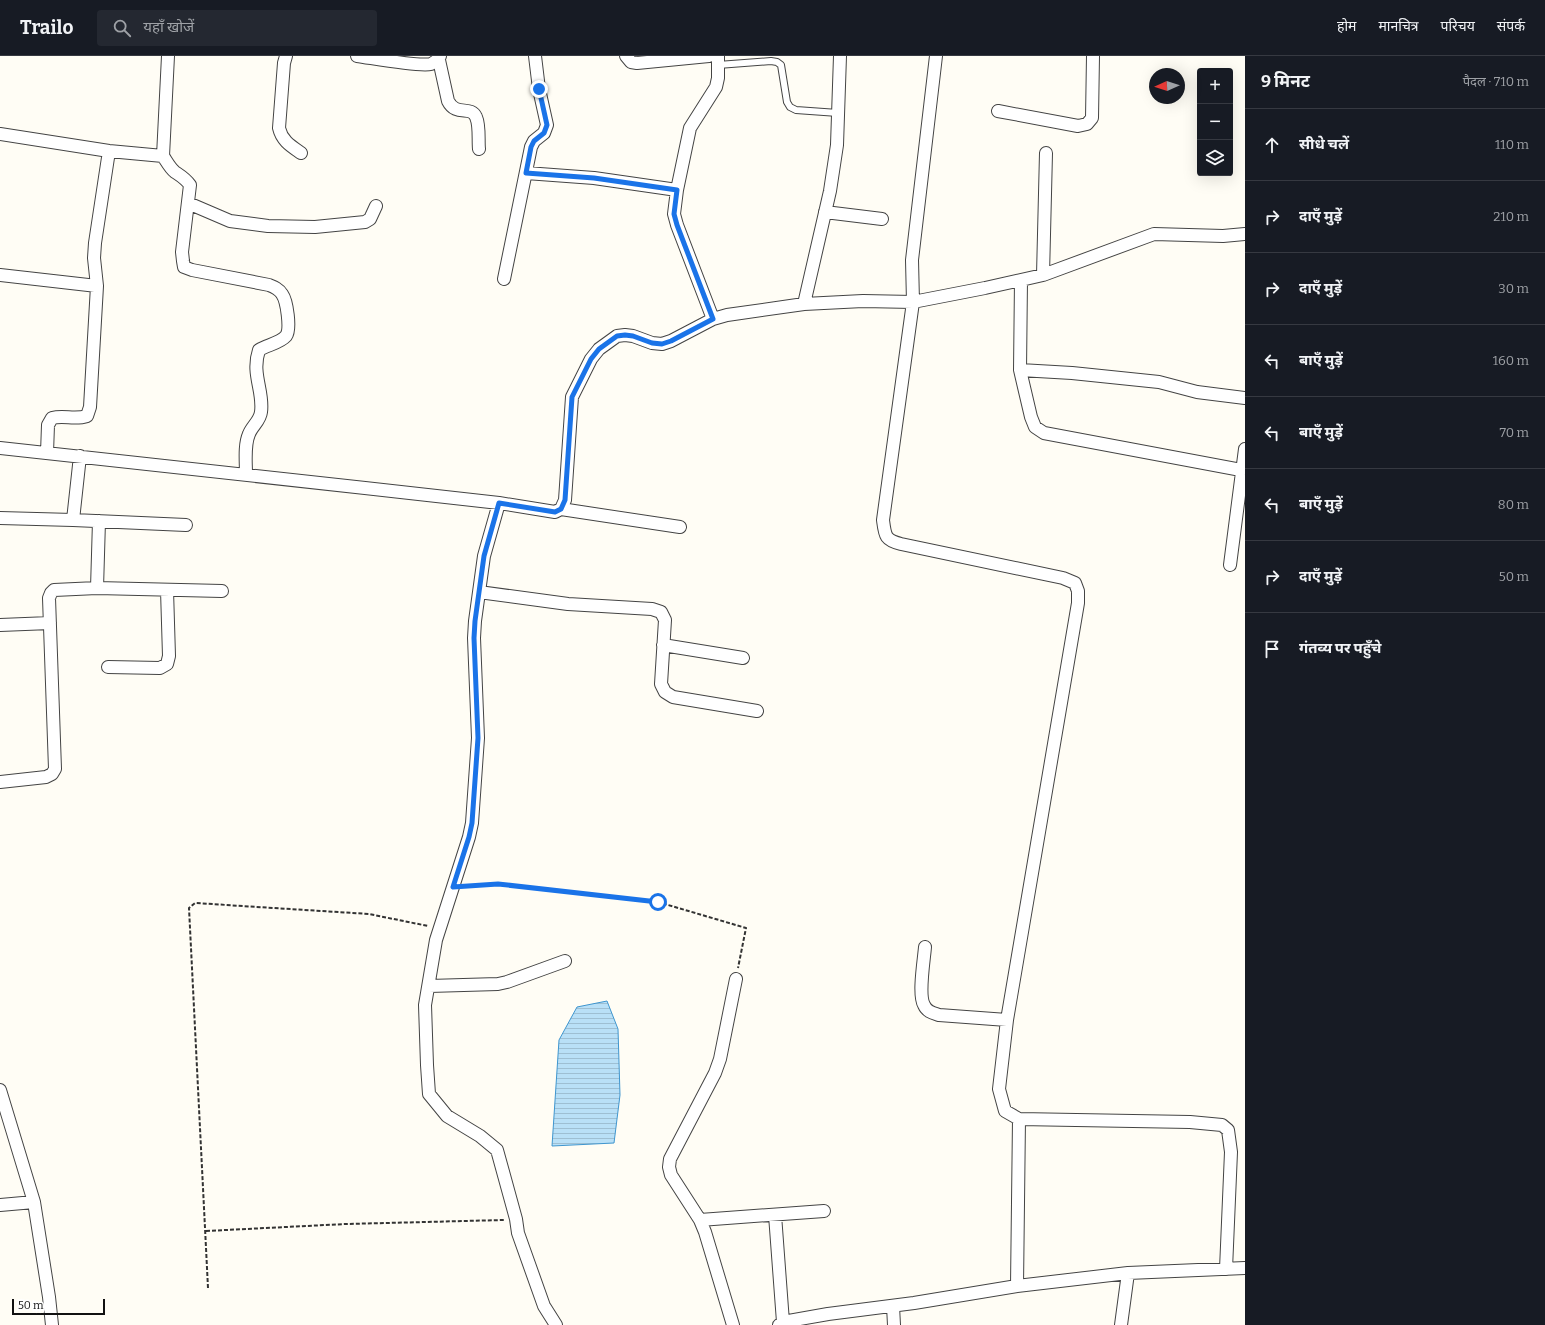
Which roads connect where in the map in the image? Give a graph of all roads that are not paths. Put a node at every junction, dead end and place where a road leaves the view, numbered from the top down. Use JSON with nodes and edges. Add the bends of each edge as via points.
{"nodes":[{"id":1,"x":168,"y":56,"type":"edge"},
{"id":2,"x":286,"y":56,"type":"edge"},
{"id":3,"x":357,"y":56,"type":"edge"},
{"id":4,"x":534,"y":56,"type":"edge"},
{"id":5,"x":626,"y":56,"type":"edge"},
{"id":6,"x":709,"y":56,"type":"edge"},
{"id":7,"x":840,"y":56,"type":"edge"},
{"id":8,"x":936,"y":56,"type":"edge"},
{"id":9,"x":1093,"y":56,"type":"edge"},
{"id":10,"x":439,"y":58,"type":"edge"},
{"id":11,"x":718,"y":60,"type":"edge"},
{"id":12,"x":998,"y":110,"type":"dead end"},
{"id":13,"x":838,"y":113,"type":"junction"},
{"id":14,"x":0,"y":134,"type":"edge"},
{"id":15,"x":479,"y":149,"type":"dead end"},
{"id":16,"x":109,"y":151,"type":"junction"},
{"id":17,"x":301,"y":153,"type":"dead end"},
{"id":18,"x":1046,"y":153,"type":"dead end"},
{"id":19,"x":163,"y":156,"type":"junction"},
{"id":20,"x":526,"y":173,"type":"junction"},
{"id":21,"x":677,"y":190,"type":"junction"},
{"id":22,"x":188,"y":203,"type":"junction"},
{"id":23,"x":376,"y":206,"type":"dead end"},
{"id":24,"x":825,"y":212,"type":"junction"},
{"id":25,"x":882,"y":219,"type":"dead end"},
{"id":26,"x":1245,"y":234,"type":"edge"},
{"id":27,"x":0,"y":275,"type":"edge"},
{"id":28,"x":1043,"y":275,"type":"junction"},
{"id":29,"x":504,"y":279,"type":"dead end"},
{"id":30,"x":1021,"y":280,"type":"junction"},
{"id":31,"x":96,"y":286,"type":"junction"},
{"id":32,"x":913,"y":302,"type":"junction"},
{"id":33,"x":804,"y":304,"type":"junction"},
{"id":34,"x":713,"y":319,"type":"junction"},
{"id":35,"x":1020,"y":370,"type":"junction"},
{"id":36,"x":1245,"y":398,"type":"edge"},
{"id":37,"x":0,"y":448,"type":"edge"},
{"id":38,"x":1245,"y":449,"type":"edge"},
{"id":39,"x":47,"y":453,"type":"junction"},
{"id":40,"x":80,"y":456,"type":"junction"},
{"id":41,"x":1241,"y":470,"type":"junction"},
{"id":42,"x":246,"y":474,"type":"junction"},
{"id":43,"x":499,"y":503,"type":"junction"},
{"id":44,"x":561,"y":509,"type":"junction"},
{"id":45,"x":0,"y":518,"type":"edge"},
{"id":46,"x":73,"y":520,"type":"junction"},
{"id":47,"x":99,"y":521,"type":"junction"},
{"id":48,"x":186,"y":525,"type":"dead end"},
{"id":49,"x":680,"y":527,"type":"dead end"},
{"id":50,"x":1230,"y":565,"type":"dead end"},
{"id":51,"x":97,"y":588,"type":"junction"},
{"id":52,"x":167,"y":590,"type":"junction"},
{"id":53,"x":222,"y":591,"type":"dead end"},
{"id":54,"x":479,"y":592,"type":"junction"},
{"id":55,"x":50,"y":623,"type":"junction"},
{"id":56,"x":0,"y":625,"type":"edge"},
{"id":57,"x":664,"y":645,"type":"junction"},
{"id":58,"x":743,"y":658,"type":"dead end"},
{"id":59,"x":108,"y":667,"type":"dead end"},
{"id":60,"x":756,"y":712,"type":"dead end"},
{"id":61,"x":0,"y":782,"type":"edge"},
{"id":62,"x":925,"y":946,"type":"dead end"},
{"id":63,"x":565,"y":961,"type":"dead end"},
{"id":64,"x":736,"y":978,"type":"road end"},
{"id":65,"x":429,"y":986,"type":"junction"},
{"id":66,"x":1007,"y":1020,"type":"junction"},
{"id":67,"x":0,"y":1090,"type":"edge"},
{"id":68,"x":1019,"y":1119,"type":"junction"},
{"id":69,"x":34,"y":1202,"type":"junction"},
{"id":70,"x":0,"y":1205,"type":"edge"},
{"id":71,"x":824,"y":1211,"type":"dead end"},
{"id":72,"x":775,"y":1215,"type":"junction"},
{"id":73,"x":700,"y":1220,"type":"junction"},
{"id":74,"x":1245,"y":1268,"type":"edge"},
{"id":75,"x":1226,"y":1269,"type":"junction"},
{"id":76,"x":1128,"y":1273,"type":"junction"},
{"id":77,"x":1017,"y":1286,"type":"junction"},
{"id":78,"x":893,"y":1306,"type":"junction"},
{"id":79,"x":781,"y":1323,"type":"edge"},
{"id":80,"x":52,"y":1325,"type":"edge"},
{"id":81,"x":556,"y":1325,"type":"edge"},
{"id":82,"x":733,"y":1325,"type":"edge"},
{"id":83,"x":894,"y":1325,"type":"edge"},
{"id":84,"x":1122,"y":1325,"type":"edge"}],
"edges":[{"from":1,"to":19,"type":"street"},
{"from":2,"to":17,"type":"street","via":[[279,128],[285,141]]},
{"from":3,"to":10,"type":"street","via":[[419,64],[430,64]]},
{"from":4,"to":20,"type":"street","via":[[547,125],[544,133],[531,147]]},
{"from":5,"to":6,"type":"street","via":[[631,62],[637,63]]},
{"from":7,"to":13,"type":"street"},
{"from":8,"to":32,"type":"street","via":[[912,260]]},
{"from":9,"to":12,"type":"street","via":[[1092,118],[1087,124],[1078,126]]},
{"from":10,"to":15,"type":"street","via":[[451,107],[468,111],[477,119]]},
{"from":11,"to":13,"type":"lane","via":[[777,62],[781,65],[790,107],[796,110]]},
{"from":11,"to":21,"type":"street","via":[[716,87],[690,128]]},
{"from":13,"to":24,"type":"street","via":[[837,145]]},
{"from":14,"to":16,"type":"street"},
{"from":16,"to":19,"type":"street"},
{"from":16,"to":31,"type":"street","via":[[95,243]]},
{"from":18,"to":28,"type":"street"},
{"from":19,"to":22,"type":"street","via":[[168,165],[190,185]]},
{"from":20,"to":21,"type":"street","via":[[594,178]]},
{"from":20,"to":29,"type":"street"},
{"from":21,"to":34,"type":"street","via":[[674,214],[677,225]]},
{"from":22,"to":23,"type":"street","via":[[230,222],[316,227],[365,222],[370,219]]},
{"from":22,"to":42,"type":"street","via":[[182,252],[184,267],[269,285],[282,293],[285,302],[289,326],[287,335],[259,350],[256,358],[261,412],[249,433]]},
{"from":24,"to":25,"type":"street"},
{"from":24,"to":33,"type":"street"},
{"from":26,"to":28,"type":"street","via":[[1154,234]]},
{"from":27,"to":31,"type":"street"},
{"from":28,"to":30,"type":"street"},
{"from":30,"to":32,"type":"street"},
{"from":30,"to":35,"type":"street"},
{"from":31,"to":39,"type":"street","via":[[90,408],[87,416],[52,418],[48,425]]},
{"from":32,"to":33,"type":"street"},
{"from":32,"to":66,"type":"street","via":[[883,520],[884,534],[891,542],[1063,578],[1075,583],[1078,591]]},
{"from":33,"to":34,"type":"street"},
{"from":34,"to":44,"type":"street","via":[[662,344],[633,336],[617,336],[599,349],[591,359],[572,397],[565,500]]},
{"from":35,"to":36,"type":"street","via":[[1159,382],[1197,392]]},
{"from":35,"to":41,"type":"street","via":[[1034,427],[1044,433]]},
{"from":37,"to":39,"type":"street"},
{"from":38,"to":41,"type":"street"},
{"from":39,"to":40,"type":"street"},
{"from":40,"to":42,"type":"street"},
{"from":40,"to":46,"type":"street"},
{"from":41,"to":50,"type":"street"},
{"from":42,"to":43,"type":"street"},
{"from":43,"to":44,"type":"street","via":[[555,512]]},
{"from":43,"to":54,"type":"street","via":[[484,556]]},
{"from":44,"to":49,"type":"street"},
{"from":45,"to":46,"type":"street"},
{"from":46,"to":47,"type":"street"},
{"from":47,"to":48,"type":"street"},
{"from":47,"to":51,"type":"street"},
{"from":51,"to":52,"type":"street"},
{"from":51,"to":55,"type":"street","via":[[54,590],[49,598]]},
{"from":52,"to":53,"type":"street"},
{"from":52,"to":59,"type":"street","via":[[167,664],[160,668]]},
{"from":54,"to":57,"type":"street","via":[[568,604],[652,608],[661,612],[665,620]]},
{"from":54,"to":65,"type":"street","via":[[474,638],[478,738],[472,823],[436,940]]},
{"from":55,"to":56,"type":"street"},
{"from":55,"to":61,"type":"street","via":[[55,769],[46,777]]},
{"from":57,"to":58,"type":"street"},
{"from":57,"to":60,"type":"street","via":[[661,684],[665,692],[673,697]]},
{"from":62,"to":66,"type":"street","via":[[921,996],[924,1006],[930,1013]]},
{"from":63,"to":65,"type":"street","via":[[498,984]]},
{"from":64,"to":73,"type":"street","via":[[720,1060],[670,1159],[671,1175]]},
{"from":65,"to":81,"type":"street","via":[[425,1005],[429,1094],[447,1116],[480,1136],[497,1150],[518,1233],[544,1306]]},
{"from":66,"to":68,"type":"street","via":[[999,1089],[1005,1111]]},
{"from":67,"to":69,"type":"street"},
{"from":68,"to":75,"type":"street","via":[[1190,1122],[1222,1125],[1228,1130],[1231,1152]]},
{"from":68,"to":77,"type":"street"},
{"from":69,"to":70,"type":"street"},
{"from":69,"to":80,"type":"street"},
{"from":71,"to":72,"type":"street"},
{"from":72,"to":73,"type":"street"},
{"from":72,"to":79,"type":"street"},
{"from":73,"to":82,"type":"street"},
{"from":74,"to":75,"type":"street"},
{"from":75,"to":76,"type":"street"},
{"from":76,"to":77,"type":"street"},
{"from":76,"to":84,"type":"street"},
{"from":77,"to":78,"type":"street"},
{"from":78,"to":79,"type":"street"},
{"from":78,"to":83,"type":"street"}]}
